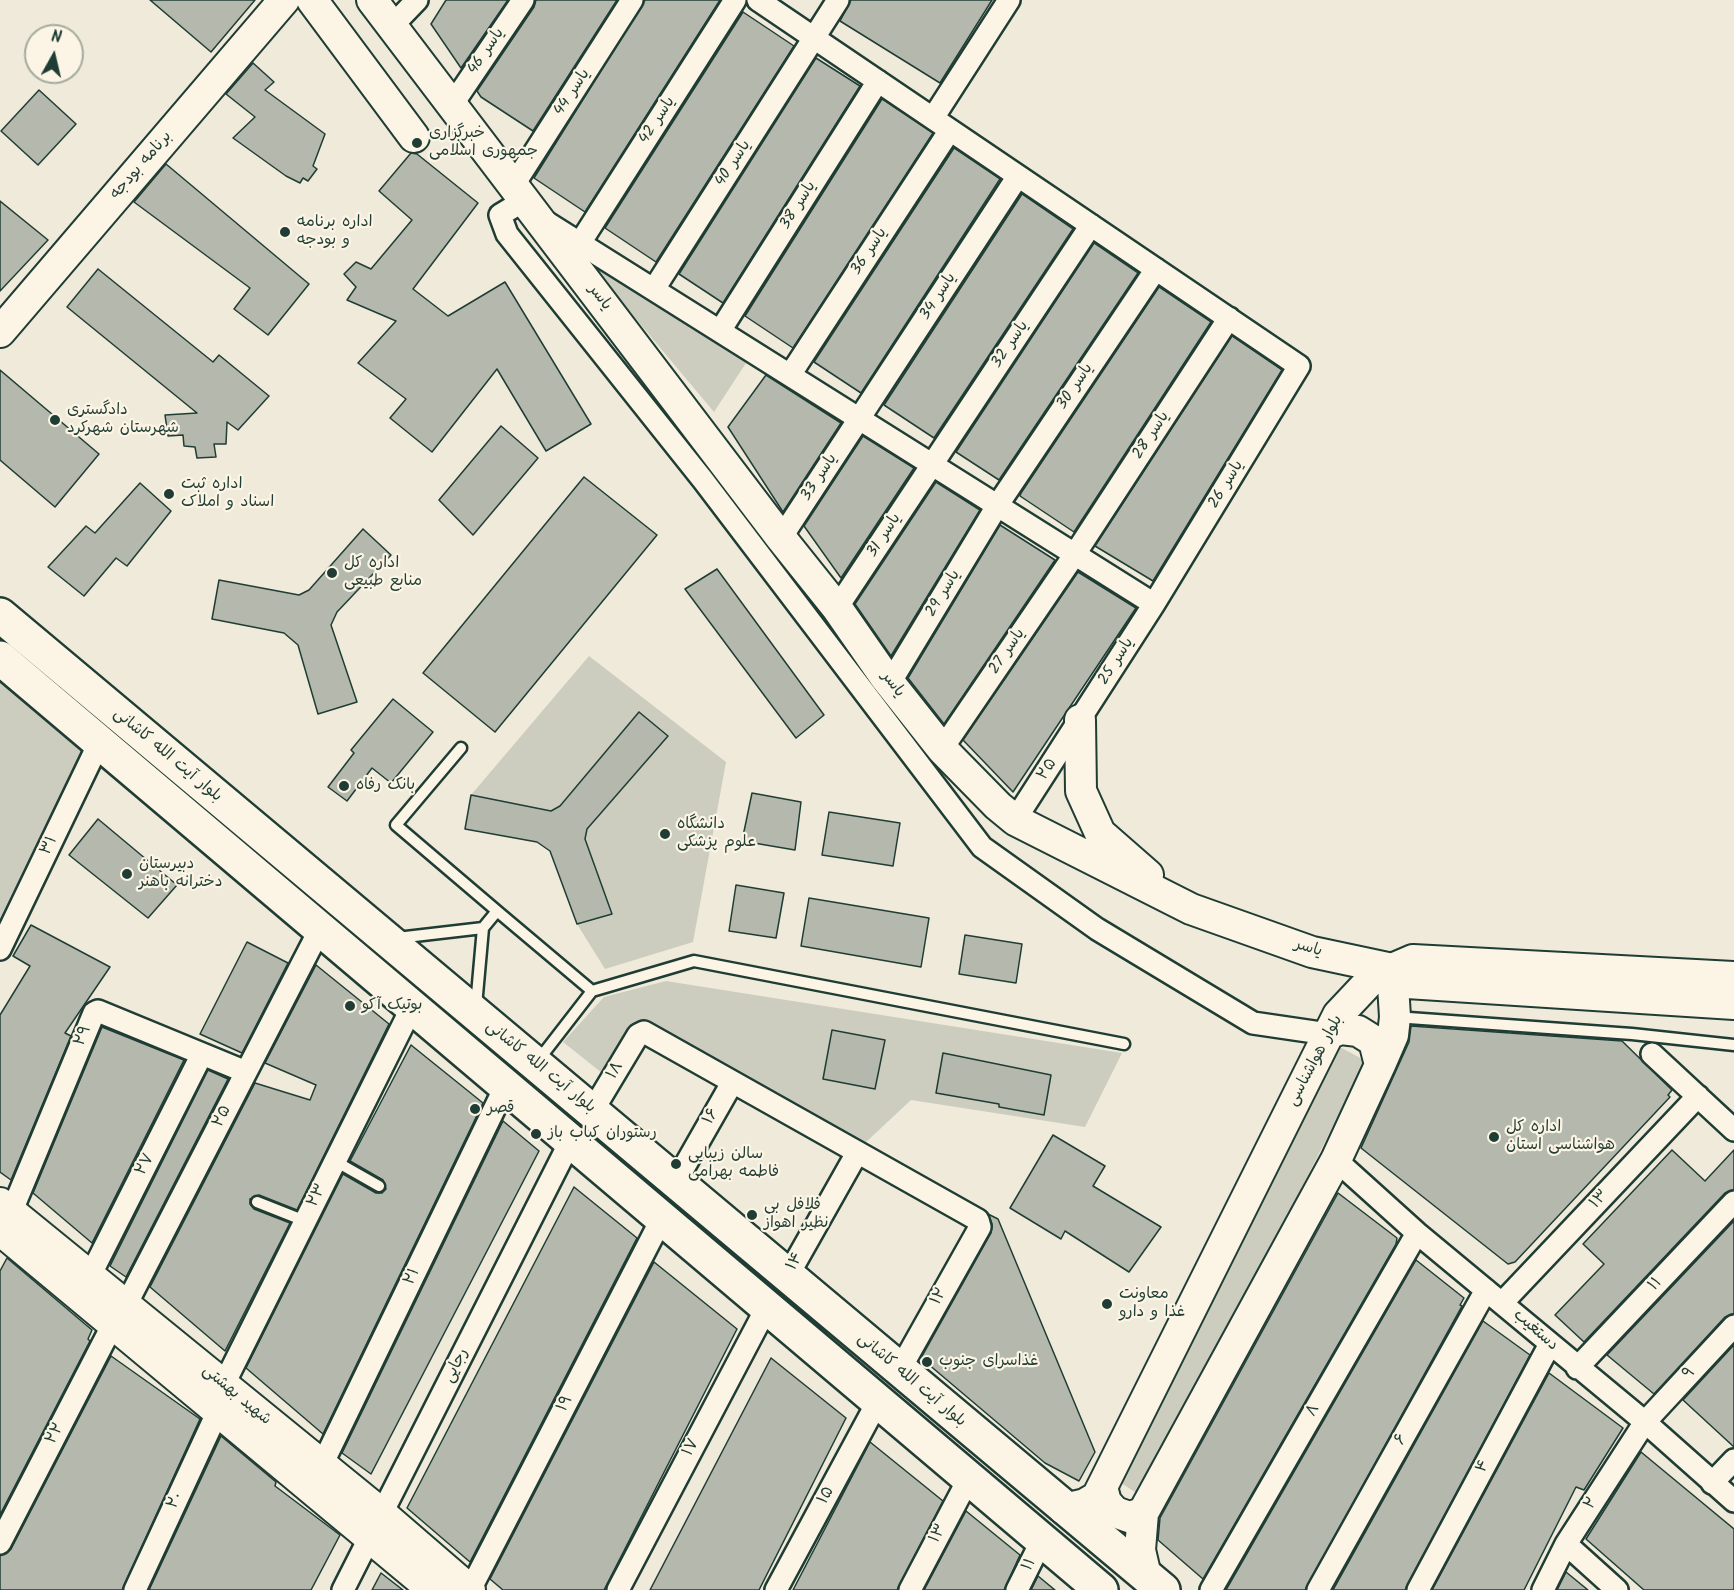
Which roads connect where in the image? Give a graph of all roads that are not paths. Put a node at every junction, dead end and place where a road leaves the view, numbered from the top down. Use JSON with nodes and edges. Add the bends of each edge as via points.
{"nodes":[{"id":1,"x":284,"y":0,"type":"edge"},
{"id":2,"x":312,"y":0,"type":"edge"},
{"id":3,"x":372,"y":0,"type":"edge"},
{"id":4,"x":417,"y":0,"type":"edge"},
{"id":5,"x":523,"y":0,"type":"edge"},
{"id":6,"x":632,"y":0,"type":"edge"},
{"id":7,"x":735,"y":0,"type":"edge"},
{"id":8,"x":758,"y":0,"type":"edge"},
{"id":9,"x":838,"y":0,"type":"edge"},
{"id":10,"x":1008,"y":0,"type":"edge"},
{"id":11,"x":392,"y":26,"type":"junction"},
{"id":12,"x":815,"y":39,"type":"junction"},
{"id":13,"x":878,"y":81,"type":"junction"},
{"id":14,"x":452,"y":105,"type":"junction"},
{"id":15,"x":942,"y":124,"type":"junction"},
{"id":16,"x":414,"y":137,"type":"dead end"},
{"id":17,"x":1018,"y":176,"type":"junction"},
{"id":18,"x":525,"y":200,"type":"junction"},
{"id":19,"x":1091,"y":225,"type":"junction"},
{"id":20,"x":580,"y":243,"type":"junction"},
{"id":21,"x":1155,"y":269,"type":"junction"},
{"id":22,"x":654,"y":290,"type":"junction"},
{"id":23,"x":1229,"y":318,"type":"junction"},
{"id":24,"x":720,"y":331,"type":"junction"},
{"id":25,"x":0,"y":332,"type":"edge"},
{"id":26,"x":790,"y":375,"type":"junction"},
{"id":27,"x":859,"y":418,"type":"junction"},
{"id":28,"x":932,"y":464,"type":"junction"},
{"id":29,"x":997,"y":506,"type":"junction"},
{"id":30,"x":781,"y":538,"type":"junction"},
{"id":31,"x":1075,"y":555,"type":"junction"},
{"id":32,"x":1154,"y":604,"type":"junction"},
{"id":33,"x":837,"y":608,"type":"junction"},
{"id":34,"x":0,"y":615,"type":"edge"},
{"id":35,"x":1,"y":664,"type":"edge"},
{"id":36,"x":890,"y":683,"type":"junction"},
{"id":37,"x":1080,"y":720,"type":"junction"},
{"id":38,"x":99,"y":743,"type":"junction"},
{"id":39,"x":461,"y":748,"type":"dead end"},
{"id":40,"x":942,"y":749,"type":"junction"},
{"id":41,"x":1015,"y":820,"type":"junction"},
{"id":42,"x":1191,"y":909,"type":"junction"},
{"id":43,"x":497,"y":911,"type":"junction"},
{"id":44,"x":483,"y":928,"type":"junction"},
{"id":45,"x":320,"y":929,"type":"junction"},
{"id":46,"x":385,"y":939,"type":"junction"},
{"id":47,"x":0,"y":948,"type":"edge"},
{"id":48,"x":1392,"y":969,"type":"junction"},
{"id":49,"x":1734,"y":978,"type":"edge"},
{"id":50,"x":592,"y":991,"type":"junction"},
{"id":51,"x":1734,"y":1004,"type":"edge"},
{"id":52,"x":412,"y":1007,"type":"junction"},
{"id":53,"x":475,"y":1015,"type":"junction"},
{"id":54,"x":1395,"y":1017,"type":"junction"},
{"id":55,"x":1328,"y":1034,"type":"junction"},
{"id":56,"x":1124,"y":1044,"type":"dead end"},
{"id":57,"x":1734,"y":1045,"type":"edge"},
{"id":58,"x":202,"y":1054,"type":"junction"},
{"id":59,"x":1652,"y":1054,"type":"dead end"},
{"id":60,"x":535,"y":1065,"type":"junction"},
{"id":61,"x":1380,"y":1065,"type":"junction"},
{"id":62,"x":246,"y":1072,"type":"junction"},
{"id":63,"x":732,"y":1083,"type":"junction"},
{"id":64,"x":505,"y":1088,"type":"junction"},
{"id":65,"x":1698,"y":1096,"type":"junction"},
{"id":66,"x":593,"y":1110,"type":"junction"},
{"id":67,"x":1734,"y":1130,"type":"edge"},
{"id":68,"x":570,"y":1142,"type":"junction"},
{"id":69,"x":857,"y":1153,"type":"junction"},
{"id":70,"x":1336,"y":1160,"type":"junction"},
{"id":71,"x":335,"y":1161,"type":"junction"},
{"id":72,"x":675,"y":1183,"type":"junction"},
{"id":73,"x":379,"y":1186,"type":"dead end"},
{"id":74,"x":257,"y":1202,"type":"dead end"},
{"id":75,"x":1734,"y":1202,"type":"edge"},
{"id":76,"x":662,"y":1218,"type":"junction"},
{"id":77,"x":305,"y":1221,"type":"junction"},
{"id":78,"x":3,"y":1223,"type":"edge"},
{"id":79,"x":1417,"y":1233,"type":"junction"},
{"id":80,"x":90,"y":1276,"type":"junction"},
{"id":81,"x":788,"y":1277,"type":"junction"},
{"id":82,"x":1486,"y":1290,"type":"junction"},
{"id":83,"x":1503,"y":1303,"type":"junction"},
{"id":84,"x":767,"y":1307,"type":"junction"},
{"id":85,"x":119,"y":1315,"type":"junction"},
{"id":86,"x":1734,"y":1326,"type":"edge"},
{"id":87,"x":1550,"y":1344,"type":"junction"},
{"id":88,"x":1577,"y":1368,"type":"junction"},
{"id":89,"x":899,"y":1371,"type":"junction"},
{"id":90,"x":220,"y":1398,"type":"junction"},
{"id":91,"x":878,"y":1401,"type":"junction"},
{"id":92,"x":1645,"y":1422,"type":"junction"},
{"id":93,"x":1734,"y":1460,"type":"edge"},
{"id":94,"x":321,"y":1467,"type":"junction"},
{"id":95,"x":969,"y":1478,"type":"junction"},
{"id":96,"x":1712,"y":1483,"type":"junction"},
{"id":97,"x":1102,"y":1487,"type":"junction"},
{"id":98,"x":1734,"y":1501,"type":"edge"},
{"id":99,"x":1064,"y":1509,"type":"junction"},
{"id":100,"x":1143,"y":1513,"type":"junction"},
{"id":101,"x":376,"y":1526,"type":"junction"},
{"id":102,"x":1042,"y":1540,"type":"junction"},
{"id":103,"x":0,"y":1544,"type":"edge"},
{"id":104,"x":1566,"y":1544,"type":"junction"},
{"id":105,"x":1154,"y":1583,"type":"edge"},
{"id":106,"x":135,"y":1590,"type":"edge"},
{"id":107,"x":343,"y":1590,"type":"edge"},
{"id":108,"x":433,"y":1590,"type":"edge"},
{"id":109,"x":470,"y":1590,"type":"edge"},
{"id":110,"x":618,"y":1590,"type":"edge"},
{"id":111,"x":776,"y":1590,"type":"edge"},
{"id":112,"x":910,"y":1590,"type":"edge"},
{"id":113,"x":1017,"y":1590,"type":"edge"},
{"id":114,"x":1101,"y":1590,"type":"edge"},
{"id":115,"x":1211,"y":1590,"type":"edge"},
{"id":116,"x":1317,"y":1590,"type":"edge"},
{"id":117,"x":1418,"y":1590,"type":"edge"},
{"id":118,"x":1544,"y":1590,"type":"edge"},
{"id":119,"x":1617,"y":1590,"type":"edge"}],
"edges":[{"from":1,"to":25,"type":"main road","name":"برنامه بودجه"},
{"from":2,"to":16,"type":"main road"},
{"from":3,"to":11,"type":"main road","name":"یاسر"},
{"from":4,"to":11,"type":"street"},
{"from":5,"to":14,"type":"street","name":"یاسر 46"},
{"from":6,"to":18,"type":"street","name":"یاسر 44"},
{"from":7,"to":20,"type":"street","name":"یاسر 42"},
{"from":8,"to":12,"type":"street"},
{"from":9,"to":12,"type":"street","name":"یاسر 40"},
{"from":10,"to":15,"type":"street","name":"یاسر 36"},
{"from":11,"to":14,"type":"main road","name":"یاسر"},
{"from":12,"to":13,"type":"street"},
{"from":12,"to":22,"type":"street","name":"یاسر 40"},
{"from":13,"to":15,"type":"street"},
{"from":13,"to":24,"type":"street","name":"یاسر 38"},
{"from":14,"to":18,"type":"main road","name":"یاسر"},
{"from":15,"to":17,"type":"street"},
{"from":15,"to":26,"type":"street","name":"یاسر 36"},
{"from":17,"to":19,"type":"street"},
{"from":17,"to":27,"type":"street","name":"یاسر 34"},
{"from":18,"to":20,"type":"street","name":"یاسر"},
{"from":18,"to":30,"type":"main road","name":"یاسر"},
{"from":18,"to":55,"type":"street","via":[[500,215],[507,234],[703,480],[982,847],[1097,929],[1253,1023]]},
{"from":19,"to":21,"type":"street"},
{"from":19,"to":28,"type":"street","name":"یاسر 32"},
{"from":20,"to":22,"type":"street","name":"یاسر"},
{"from":21,"to":23,"type":"street"},
{"from":21,"to":29,"type":"street","name":"یاسر 30"},
{"from":22,"to":24,"type":"street","name":"یاسر"},
{"from":23,"to":31,"type":"street","name":"یاسر 28"},
{"from":23,"to":32,"type":"street","name":"یاسر 26","via":[[1299,366]]},
{"from":24,"to":26,"type":"street","name":"یاسر"},
{"from":26,"to":27,"type":"street","name":"یاسر"},
{"from":27,"to":28,"type":"street","name":"یاسر"},
{"from":27,"to":30,"type":"street","name":"یاسر 33"},
{"from":28,"to":29,"type":"street","name":"یاسر"},
{"from":28,"to":33,"type":"street","name":"یاسر 31"},
{"from":29,"to":31,"type":"street","name":"یاسر"},
{"from":29,"to":36,"type":"street","name":"یاسر 29"},
{"from":30,"to":33,"type":"main road","name":"یاسر"},
{"from":31,"to":32,"type":"street","name":"یاسر"},
{"from":31,"to":40,"type":"street","name":"یاسر 27"},
{"from":32,"to":37,"type":"street","name":"یاسر 25"},
{"from":33,"to":36,"type":"main road","name":"یاسر"},
{"from":34,"to":46,"type":"main road","name":"بلوار آیت الله کاشانی"},
{"from":35,"to":38,"type":"main road","name":"بلوار آیت الله کاشانی"},
{"from":36,"to":40,"type":"main road","name":"یاسر"},
{"from":37,"to":41,"type":"street","name":"۲۵"},
{"from":37,"to":42,"type":"main road","via":[[1081,791],[1100,833]]},
{"from":38,"to":45,"type":"main road","name":"بلوار آیت الله کاشانی"},
{"from":38,"to":47,"type":"street","name":"۳۱"},
{"from":39,"to":43,"type":"lane","via":[[396,825]]},
{"from":40,"to":41,"type":"main road","name":"یاسر"},
{"from":41,"to":42,"type":"main road","name":"یاسر"},
{"from":42,"to":48,"type":"main road","name":"یاسر","via":[[1312,952]]},
{"from":43,"to":44,"type":"lane"},
{"from":43,"to":50,"type":"lane"},
{"from":44,"to":46,"type":"lane"},
{"from":44,"to":53,"type":"lane"},
{"from":45,"to":52,"type":"main road","name":"بلوار آیت الله کاشانی"},
{"from":45,"to":62,"type":"street","name":"۲۵"},
{"from":46,"to":53,"type":"main road","name":"بلوار آیت الله کاشانی"},
{"from":48,"to":49,"type":"main road","name":"یاسر","via":[[1413,960]]},
{"from":48,"to":51,"type":"main road","name":"یاسر","via":[[1407,983]]},
{"from":48,"to":54,"type":"main road"},
{"from":48,"to":55,"type":"main road","name":"بلوار هواشناسی","via":[[1370,981],[1338,1015]]},
{"from":50,"to":56,"type":"lane","via":[[694,961]]},
{"from":50,"to":60,"type":"lane"},
{"from":52,"to":64,"type":"main road","name":"بلوار آیت الله کاشانی"},
{"from":52,"to":71,"type":"street","name":"۲۳"},
{"from":53,"to":60,"type":"main road","name":"بلوار آیت الله کاشانی"},
{"from":54,"to":57,"type":"lane"},
{"from":54,"to":61,"type":"main road","via":[[1393,1035]]},
{"from":55,"to":61,"type":"main road","via":[[1341,1029],[1358,1031],[1374,1041]]},
{"from":55,"to":97,"type":"main road","name":"بلوار هواشناسی"},
{"from":58,"to":62,"type":"street","name":"۲۹"},
{"from":58,"to":78,"type":"street","name":"۲۹","via":[[103,1011],[94,1013]]},
{"from":58,"to":80,"type":"street","name":"۲۷"},
{"from":59,"to":65,"type":"street"},
{"from":60,"to":66,"type":"main road","name":"بلوار آیت الله کاشانی"},
{"from":61,"to":70,"type":"main road"},
{"from":62,"to":85,"type":"street","name":"۲۵"},
{"from":63,"to":66,"type":"street","name":"۱۸","via":[[641,1032]]},
{"from":63,"to":69,"type":"street"},
{"from":63,"to":72,"type":"street","name":"۱۶"},
{"from":64,"to":68,"type":"main road","name":"بلوار آیت الله کاشانی"},
{"from":64,"to":94,"type":"street","name":"۲۱"},
{"from":65,"to":67,"type":"street"},
{"from":65,"to":83,"type":"street","name":"۱۳"},
{"from":66,"to":72,"type":"main road","name":"بلوار آیت الله کاشانی"},
{"from":68,"to":76,"type":"main road","name":"بلوار آیت الله کاشانی"},
{"from":68,"to":101,"type":"street","name":"رجایی"},
{"from":69,"to":81,"type":"street","name":"۱۴"},
{"from":69,"to":89,"type":"street","name":"۱۲","via":[[981,1223]]},
{"from":70,"to":79,"type":"street","name":"دستغیب"},
{"from":70,"to":100,"type":"main road"},
{"from":71,"to":73,"type":"lane"},
{"from":71,"to":77,"type":"street","name":"۲۳"},
{"from":72,"to":81,"type":"main road","name":"بلوار آیت الله کاشانی"},
{"from":74,"to":77,"type":"lane"},
{"from":75,"to":88,"type":"street","name":"۱۱"},
{"from":76,"to":84,"type":"main road","name":"بلوار آیت الله کاشانی"},
{"from":76,"to":109,"type":"street","name":"۱۹"},
{"from":77,"to":90,"type":"street","name":"۲۳"},
{"from":78,"to":80,"type":"main road","name":"شهید بهشتی"},
{"from":78,"to":85,"type":"main road","name":"شهید بهشتی"},
{"from":79,"to":82,"type":"street","name":"دستغیب"},
{"from":79,"to":115,"type":"street","name":"۸"},
{"from":80,"to":85,"type":"main road","name":"شهید بهشتی"},
{"from":81,"to":89,"type":"main road","name":"بلوار آیت الله کاشانی"},
{"from":82,"to":83,"type":"street","name":"دستغیب"},
{"from":82,"to":116,"type":"street","name":"۶"},
{"from":83,"to":87,"type":"street","name":"دستغیب"},
{"from":84,"to":91,"type":"main road","name":"بلوار آیت الله کاشانی"},
{"from":84,"to":110,"type":"street","name":"۱۷"},
{"from":85,"to":90,"type":"main road","name":"شهید بهشتی"},
{"from":85,"to":103,"type":"street","name":"۲۲"},
{"from":86,"to":92,"type":"street","name":"۹"},
{"from":87,"to":88,"type":"street","name":"دستغیب"},
{"from":87,"to":117,"type":"street","name":"۴"},
{"from":88,"to":92,"type":"street","name":"دستغیب"},
{"from":89,"to":99,"type":"main road","name":"بلوار آیت الله کاشانی"},
{"from":90,"to":94,"type":"main road","name":"شهید بهشتی"},
{"from":90,"to":101,"type":"main road","name":"شهید بهشتی"},
{"from":90,"to":106,"type":"street","name":"۲۰"},
{"from":91,"to":95,"type":"main road","name":"بلوار آیت الله کاشانی"},
{"from":91,"to":111,"type":"street","name":"۱۵"},
{"from":92,"to":96,"type":"street","name":"دستغیب"},
{"from":92,"to":104,"type":"street","name":"۲"},
{"from":93,"to":96,"type":"street"},
{"from":94,"to":101,"type":"main road","name":"شهید بهشتی"},
{"from":95,"to":102,"type":"main road","name":"بلوار آیت الله کاشانی"},
{"from":95,"to":112,"type":"street","name":"۱۳"},
{"from":96,"to":98,"type":"street","name":"دستغیب"},
{"from":97,"to":99,"type":"main road","via":[[1097,1497],[1085,1504]]},
{"from":97,"to":100,"type":"main road","via":[[1106,1502],[1115,1512],[1129,1517]]},
{"from":99,"to":105,"type":"main road","name":"بلوار آیت الله کاشانی"},
{"from":100,"to":105,"type":"main road","via":[[1140,1550]]},
{"from":101,"to":107,"type":"street","name":"رجایی"},
{"from":101,"to":108,"type":"main road","name":"شهید بهشتی"},
{"from":101,"to":109,"type":"main road","name":"شهید بهشتی"},
{"from":102,"to":113,"type":"street","name":"۱۱"},
{"from":102,"to":114,"type":"main road","name":"بلوار آیت الله کاشانی"},
{"from":104,"to":118,"type":"street","name":"۲"},
{"from":104,"to":119,"type":"street"}]}
